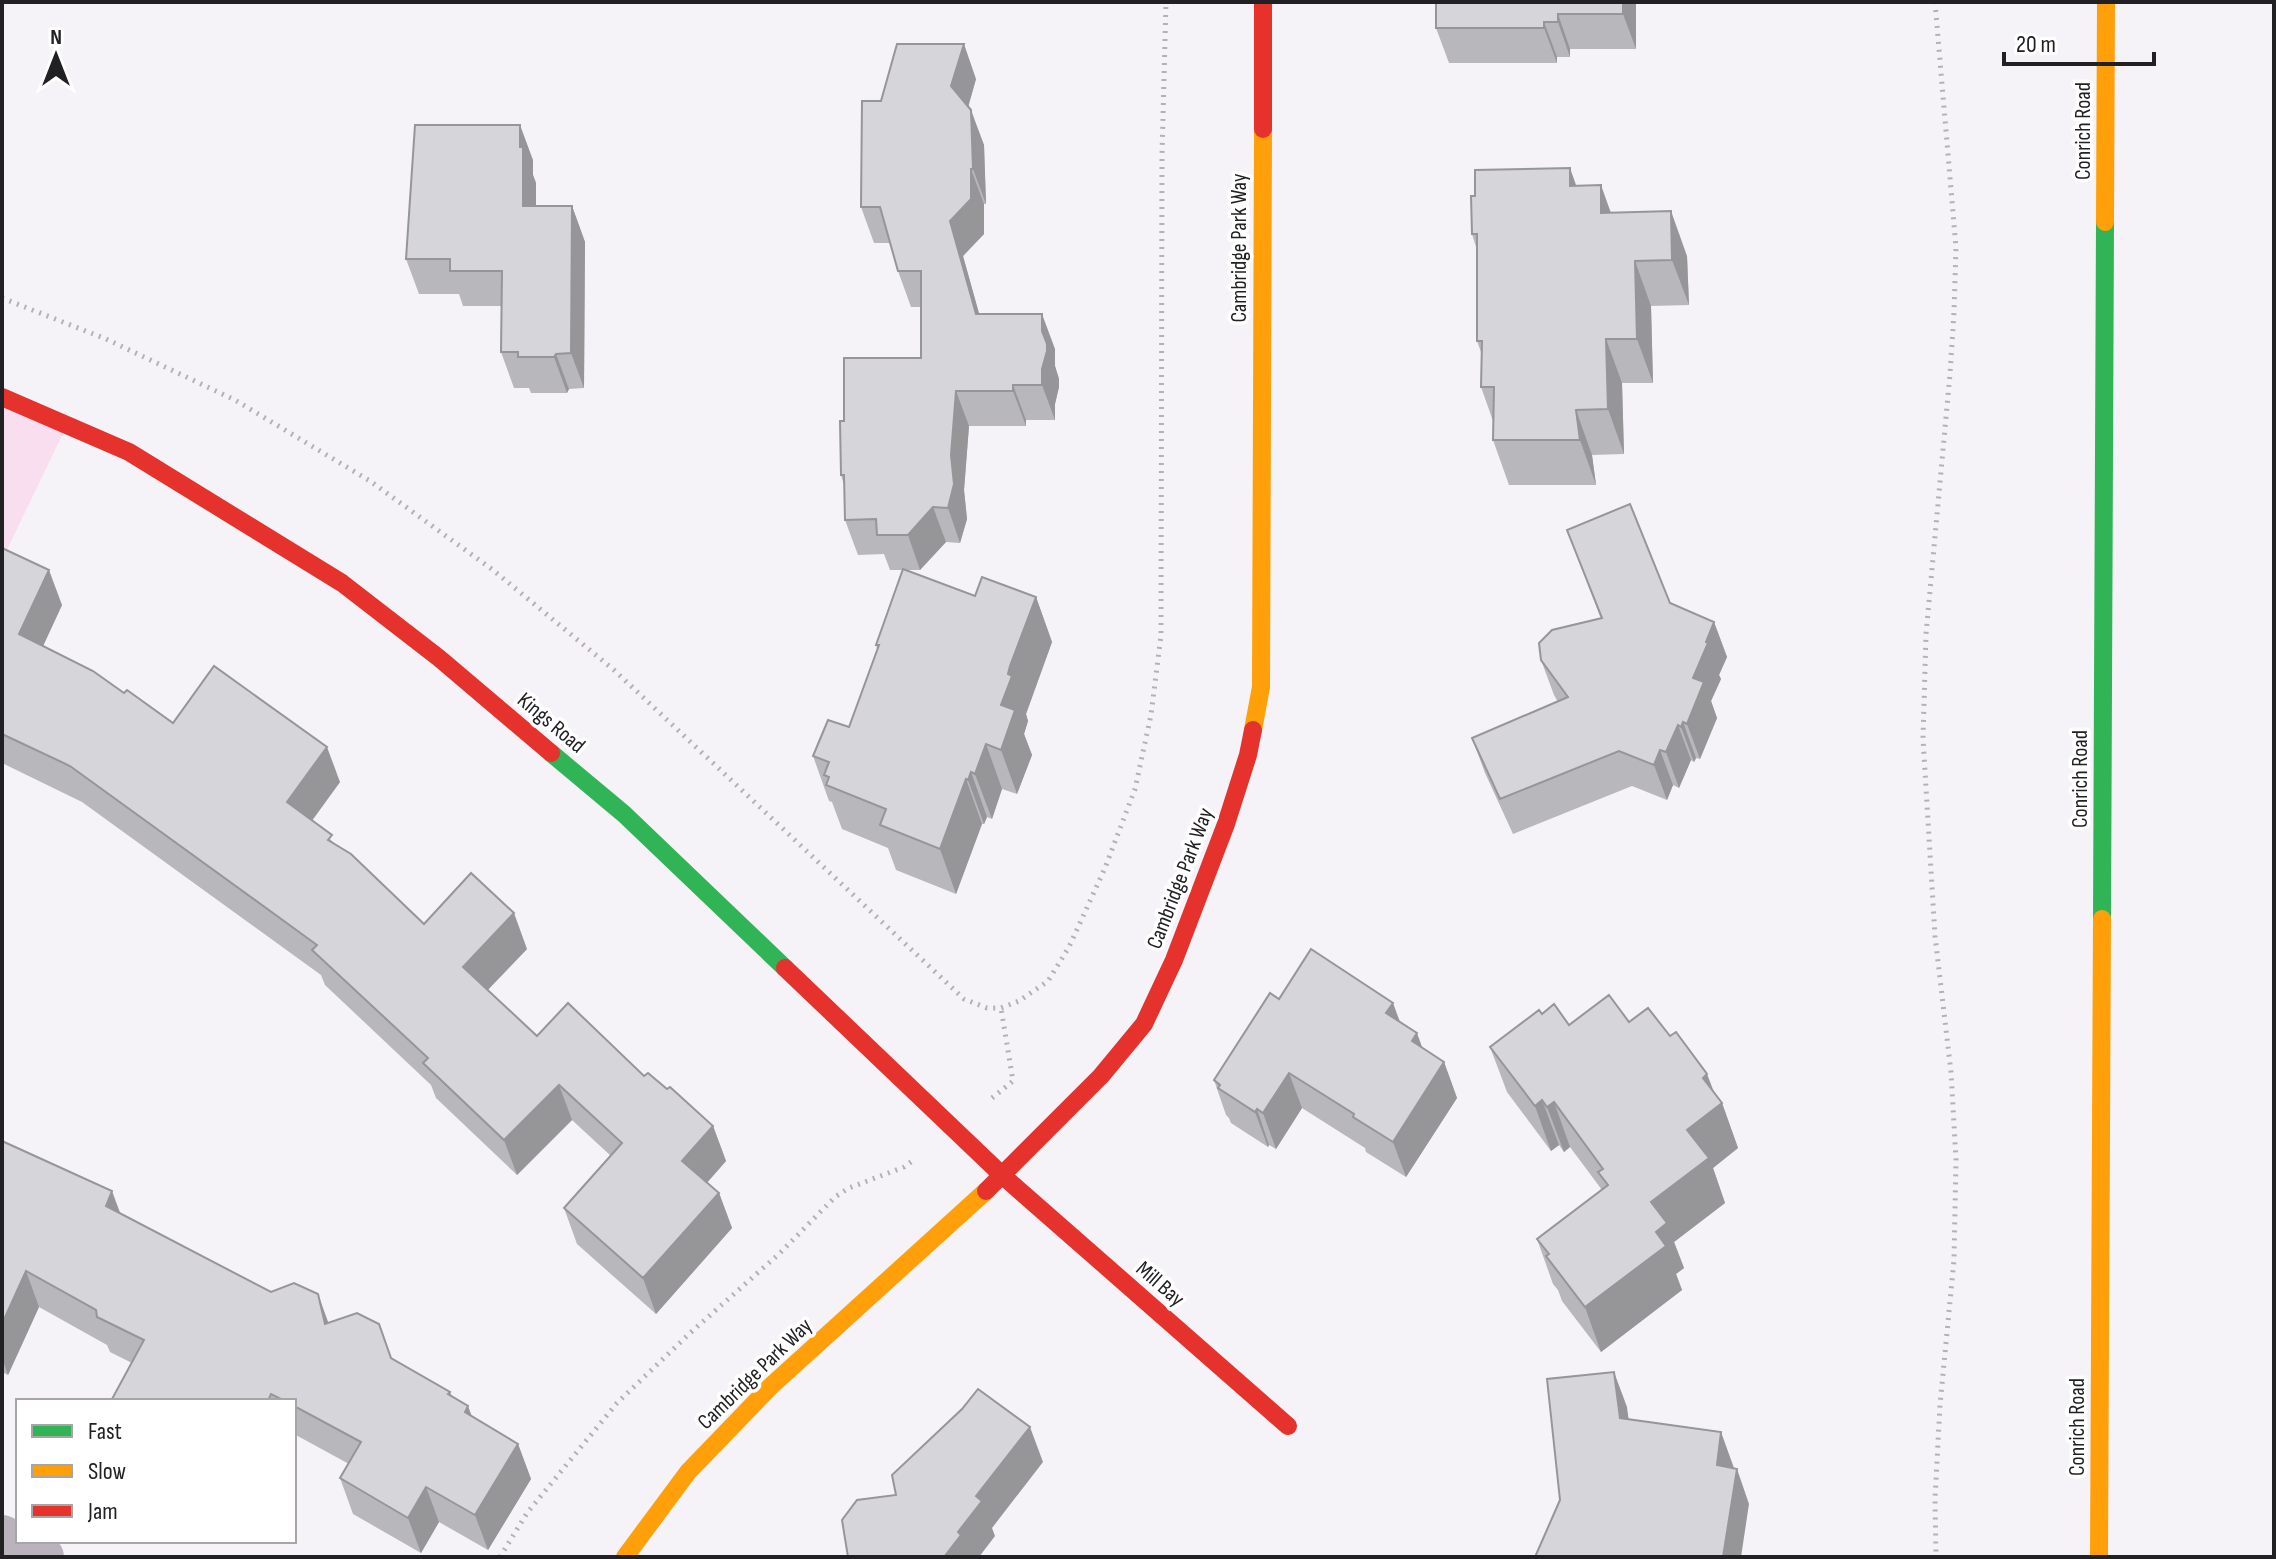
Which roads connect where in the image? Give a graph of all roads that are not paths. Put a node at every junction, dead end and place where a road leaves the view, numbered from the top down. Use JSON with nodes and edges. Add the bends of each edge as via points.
{"nodes":[{"id":1,"x":1263,"y":2,"type":"edge"},
{"id":2,"x":2106,"y":2,"type":"edge"},
{"id":3,"x":2,"y":397,"type":"edge"},
{"id":4,"x":1003,"y":1176,"type":"junction"},
{"id":5,"x":1288,"y":1426,"type":"dead end"},
{"id":6,"x":2,"y":1537,"type":"edge"},
{"id":7,"x":42,"y":1557,"type":"edge"},
{"id":8,"x":625,"y":1557,"type":"edge"},
{"id":9,"x":2099,"y":1557,"type":"edge"}],
"edges":[{"from":1,"to":4,"type":"street","name":"Cambridge Park Way","via":[[1261,687],[1248,755],[1174,960],[1144,1024]]},
{"from":2,"to":9,"type":"street","name":"Conrich Road"},
{"from":3,"to":4,"type":"street","name":"Kings Road","via":[[129,452],[342,583],[439,658],[624,814]]},
{"from":4,"to":5,"type":"street","name":"Mill Bay"},
{"from":4,"to":8,"type":"street","name":"Cambridge Park Way","via":[[761,1397],[688,1472]]},
{"from":6,"to":7,"type":"street"}]}
